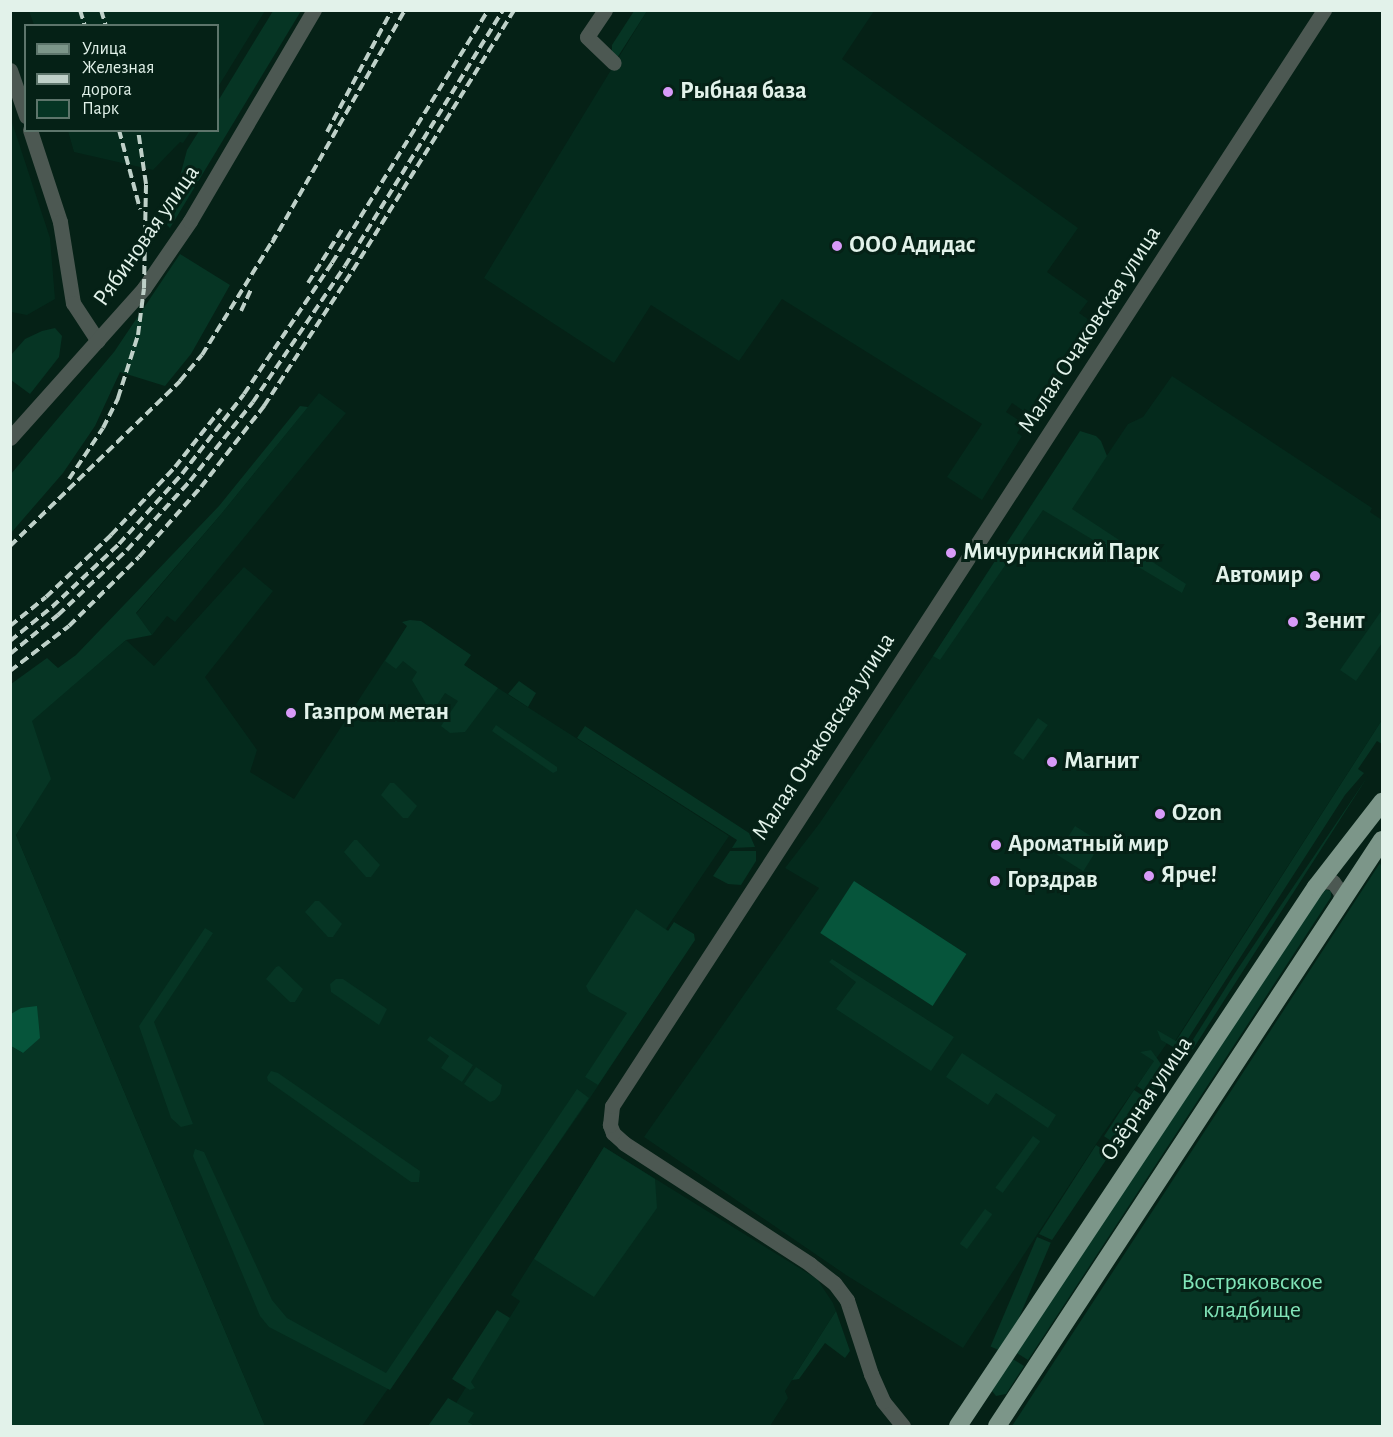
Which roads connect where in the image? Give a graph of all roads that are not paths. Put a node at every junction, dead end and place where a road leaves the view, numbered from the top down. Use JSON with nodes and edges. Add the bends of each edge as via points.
{"nodes":[{"id":1,"x":314,"y":10,"type":"edge"},
{"id":2,"x":605,"y":10,"type":"edge"},
{"id":3,"x":1324,"y":10,"type":"edge"},
{"id":4,"x":614,"y":63,"type":"dead end"},
{"id":5,"x":10,"y":70,"type":"edge"},
{"id":6,"x":24,"y":110,"type":"edge"},
{"id":7,"x":31,"y":132,"type":"edge"},
{"id":8,"x":98,"y":341,"type":"junction"},
{"id":9,"x":10,"y":438,"type":"edge"},
{"id":10,"x":1383,"y":802,"type":"edge"},
{"id":11,"x":1383,"y":840,"type":"edge"},
{"id":12,"x":1338,"y":857,"type":"junction"},
{"id":13,"x":1360,"y":874,"type":"junction"},
{"id":14,"x":1316,"y":887,"type":"junction"},
{"id":15,"x":1340,"y":902,"type":"junction"},
{"id":16,"x":903,"y":1426,"type":"edge"},
{"id":17,"x":958,"y":1426,"type":"edge"},
{"id":18,"x":997,"y":1426,"type":"edge"}],
"edges":[{"from":1,"to":8,"type":"street","name":"Рябиновая улица","via":[[190,221],[144,288]]},
{"from":2,"to":4,"type":"street","via":[[587,37]]},
{"from":3,"to":16,"type":"street","name":"Малая Очаковская улица","via":[[612,1106],[610,1125],[624,1143],[810,1264],[834,1284],[847,1300],[883,1401]]},
{"from":5,"to":6,"type":"street"},
{"from":7,"to":8,"type":"street","via":[[60,222],[73,303]]},
{"from":8,"to":9,"type":"street","name":"Рябиновая улица"},
{"from":10,"to":12,"type":"main road","name":"Озёрная улица"},
{"from":11,"to":13,"type":"main road"},
{"from":12,"to":13,"type":"street","via":[[1339,874],[1352,879]]},
{"from":12,"to":14,"type":"main road","name":"Озёрная улица"},
{"from":13,"to":15,"type":"main road"},
{"from":14,"to":15,"type":"street","via":[[1333,882],[1341,893]]},
{"from":14,"to":17,"type":"main road","name":"Озёрная улица"},
{"from":15,"to":18,"type":"main road"}]}
